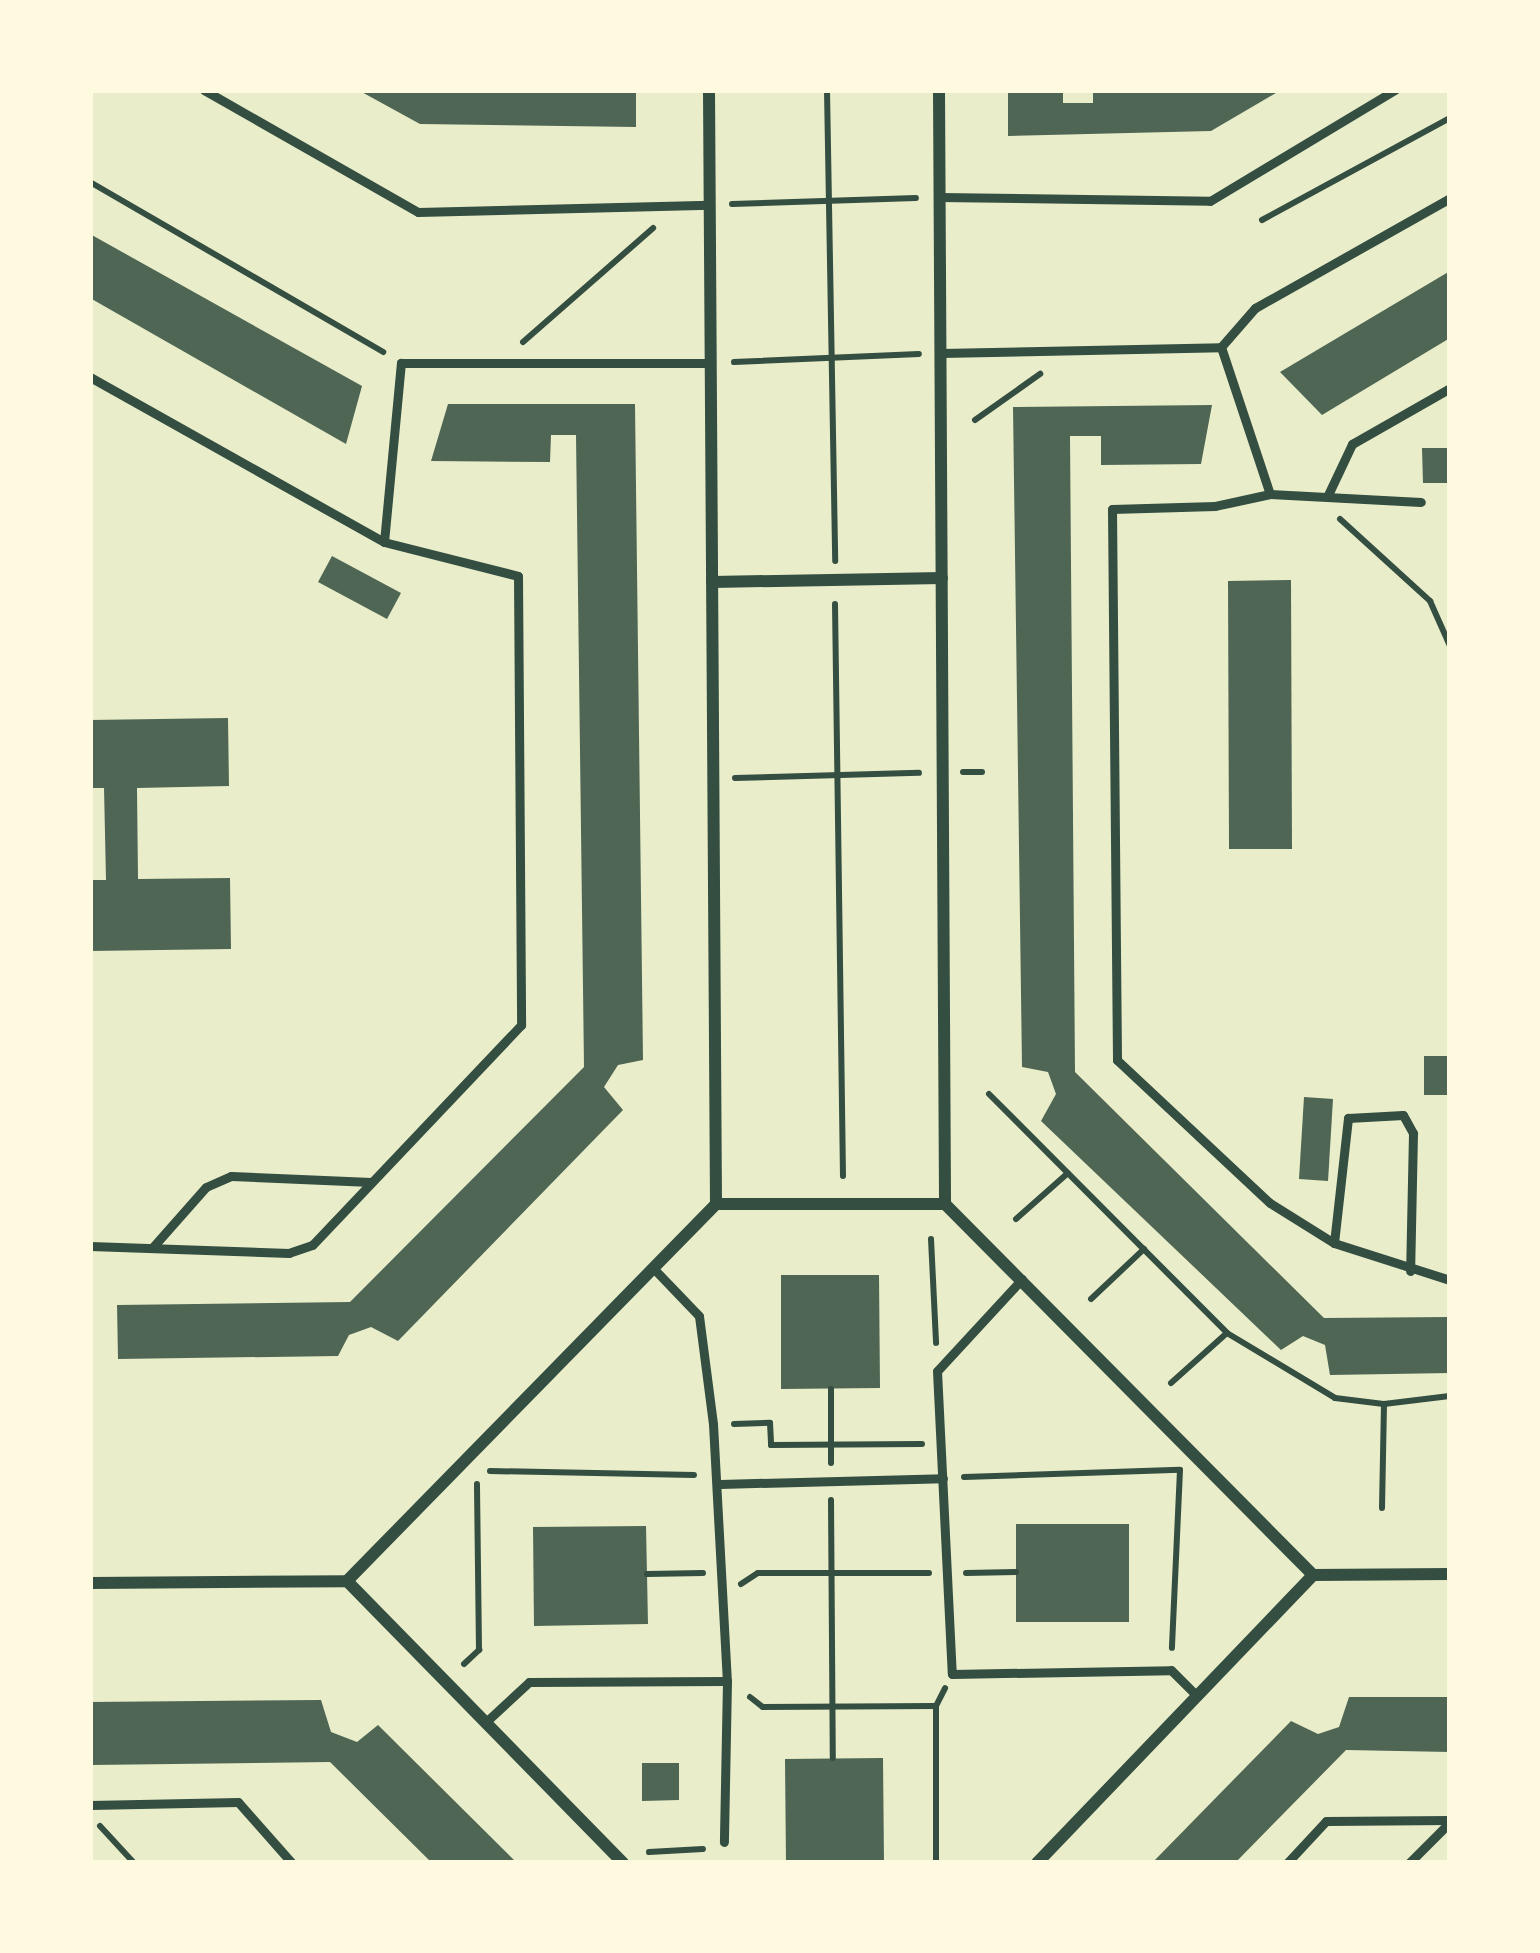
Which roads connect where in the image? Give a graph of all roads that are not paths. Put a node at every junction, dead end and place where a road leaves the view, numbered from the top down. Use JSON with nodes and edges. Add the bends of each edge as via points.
{"nodes":[{"id":1,"x":204,"y":90,"type":"edge"},
{"id":2,"x":709,"y":90,"type":"edge"},
{"id":3,"x":939,"y":90,"type":"edge"},
{"id":4,"x":1395,"y":90,"type":"edge"},
{"id":5,"x":940,"y":197,"type":"junction"},
{"id":6,"x":1450,"y":197,"type":"edge"},
{"id":7,"x":710,"y":205,"type":"junction"},
{"id":8,"x":1221,"y":347,"type":"junction"},
{"id":9,"x":940,"y":353,"type":"junction"},
{"id":10,"x":710,"y":363,"type":"junction"},
{"id":11,"x":90,"y":376,"type":"edge"},
{"id":12,"x":1450,"y":388,"type":"edge"},
{"id":13,"x":1270,"y":494,"type":"junction"},
{"id":14,"x":1326,"y":502,"type":"junction"},
{"id":15,"x":1421,"y":502,"type":"dead end"},
{"id":16,"x":384,"y":542,"type":"junction"},
{"id":17,"x":942,"y":578,"type":"junction"},
{"id":18,"x":712,"y":582,"type":"junction"},
{"id":19,"x":371,"y":1182,"type":"junction"},
{"id":20,"x":716,"y":1204,"type":"junction"},
{"id":21,"x":945,"y":1204,"type":"junction"},
{"id":22,"x":1334,"y":1243,"type":"junction"},
{"id":23,"x":90,"y":1246,"type":"edge"},
{"id":24,"x":152,"y":1248,"type":"junction"},
{"id":25,"x":654,"y":1269,"type":"junction"},
{"id":26,"x":1410,"y":1271,"type":"junction"},
{"id":27,"x":1022,"y":1279,"type":"junction"},
{"id":28,"x":1450,"y":1280,"type":"edge"},
{"id":29,"x":943,"y":1478,"type":"junction"},
{"id":30,"x":720,"y":1484,"type":"junction"},
{"id":31,"x":1450,"y":1574,"type":"edge"},
{"id":32,"x":1313,"y":1575,"type":"junction"},
{"id":33,"x":347,"y":1581,"type":"junction"},
{"id":34,"x":90,"y":1583,"type":"edge"},
{"id":35,"x":727,"y":1682,"type":"junction"},
{"id":36,"x":1197,"y":1696,"type":"junction"},
{"id":37,"x":488,"y":1720,"type":"junction"},
{"id":38,"x":90,"y":1809,"type":"edge"},
{"id":39,"x":1450,"y":1821,"type":"edge"},
{"id":40,"x":724,"y":1845,"type":"road end"},
{"id":41,"x":292,"y":1863,"type":"edge"},
{"id":42,"x":623,"y":1863,"type":"edge"},
{"id":43,"x":1037,"y":1863,"type":"edge"},
{"id":44,"x":1287,"y":1863,"type":"edge"},
{"id":45,"x":1409,"y":1863,"type":"edge"}],
"edges":[{"from":1,"to":7,"type":"lane","via":[[418,212]]},
{"from":2,"to":7,"type":"street"},
{"from":3,"to":5,"type":"street"},
{"from":4,"to":5,"type":"lane","via":[[1210,201]]},
{"from":5,"to":9,"type":"street"},
{"from":6,"to":8,"type":"lane","via":[[1255,308]]},
{"from":7,"to":10,"type":"street"},
{"from":8,"to":9,"type":"lane"},
{"from":8,"to":13,"type":"lane"},
{"from":9,"to":17,"type":"street"},
{"from":10,"to":16,"type":"lane","via":[[401,362]]},
{"from":10,"to":18,"type":"street"},
{"from":11,"to":16,"type":"lane"},
{"from":12,"to":14,"type":"lane","via":[[1352,444]]},
{"from":13,"to":14,"type":"lane"},
{"from":13,"to":22,"type":"lane","via":[[1216,506],[1112,508],[1118,1060],[1270,1203]]},
{"from":14,"to":15,"type":"lane"},
{"from":16,"to":19,"type":"lane","via":[[518,576],[520,1025]]},
{"from":17,"to":18,"type":"street"},
{"from":17,"to":21,"type":"street"},
{"from":18,"to":20,"type":"street"},
{"from":19,"to":24,"type":"lane","via":[[312,1244],[290,1253]]},
{"from":19,"to":24,"type":"lane","via":[[231,1176],[206,1186]]},
{"from":20,"to":21,"type":"street"},
{"from":20,"to":25,"type":"street"},
{"from":21,"to":27,"type":"street"},
{"from":22,"to":26,"type":"lane"},
{"from":22,"to":26,"type":"lane","via":[[1348,1118],[1403,1115],[1413,1133]]},
{"from":23,"to":24,"type":"lane"},
{"from":25,"to":30,"type":"lane","via":[[699,1316]]},
{"from":25,"to":33,"type":"street"},
{"from":26,"to":28,"type":"lane"},
{"from":27,"to":29,"type":"lane","via":[[937,1371]]},
{"from":27,"to":32,"type":"street"},
{"from":29,"to":30,"type":"lane"},
{"from":29,"to":36,"type":"lane","via":[[952,1674],[1171,1670]]},
{"from":30,"to":35,"type":"lane"},
{"from":31,"to":32,"type":"street"},
{"from":32,"to":36,"type":"street"},
{"from":33,"to":34,"type":"street"},
{"from":33,"to":37,"type":"street"},
{"from":35,"to":37,"type":"lane","via":[[529,1682]]},
{"from":35,"to":40,"type":"lane"},
{"from":36,"to":43,"type":"street"},
{"from":37,"to":42,"type":"street"},
{"from":38,"to":41,"type":"lane","via":[[238,1802]]},
{"from":39,"to":44,"type":"lane","via":[[1326,1821]]},
{"from":39,"to":45,"type":"lane"}]}
